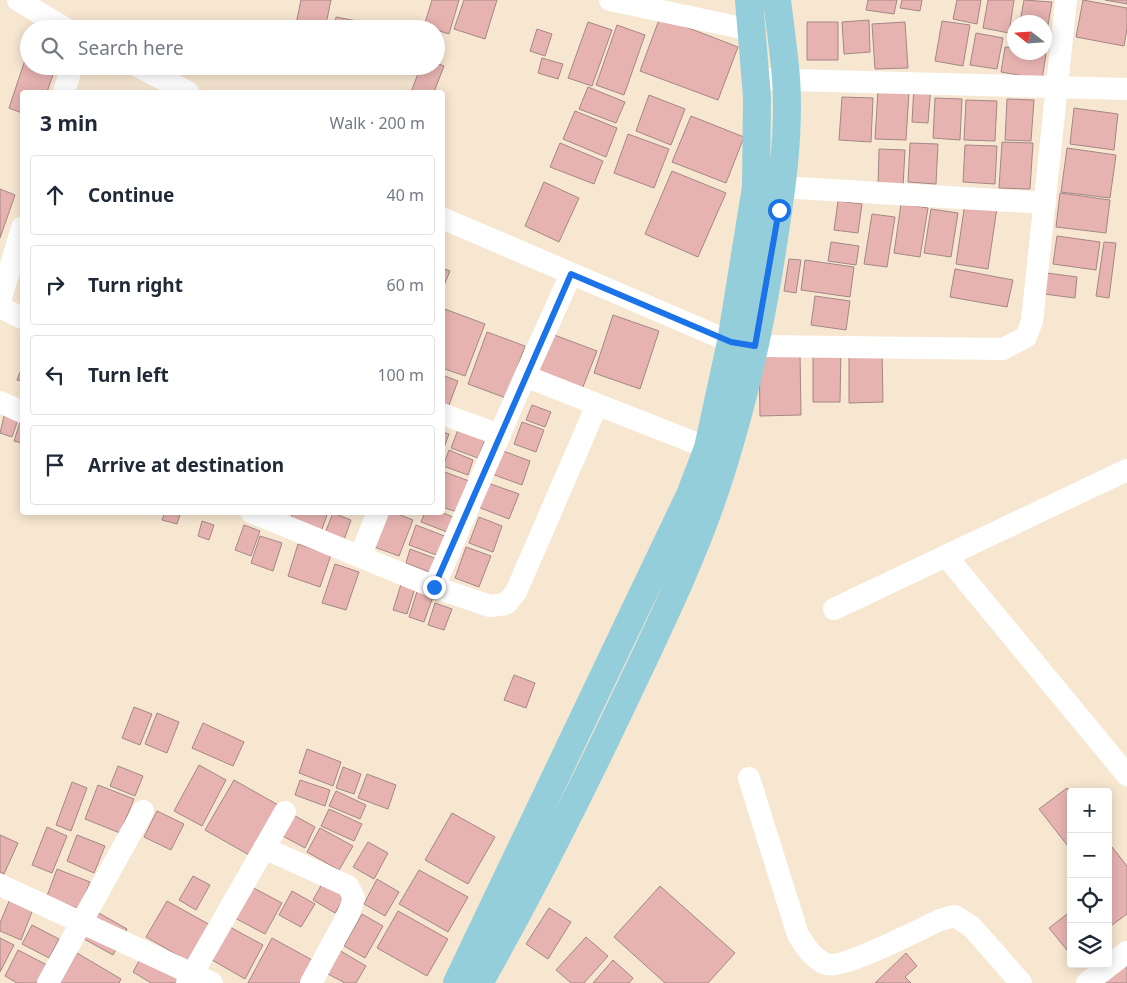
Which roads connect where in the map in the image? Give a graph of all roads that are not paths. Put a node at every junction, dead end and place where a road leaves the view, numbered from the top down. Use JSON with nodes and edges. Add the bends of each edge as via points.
{"nodes":[{"id":1,"x":18,"y":0,"type":"edge"},
{"id":2,"x":610,"y":0,"type":"edge"},
{"id":3,"x":749,"y":0,"type":"edge"},
{"id":4,"x":777,"y":0,"type":"edge"},
{"id":5,"x":1066,"y":0,"type":"edge"},
{"id":6,"x":51,"y":20,"type":"edge"},
{"id":7,"x":751,"y":30,"type":"junction"},
{"id":8,"x":69,"y":75,"type":"edge"},
{"id":9,"x":155,"y":75,"type":"edge"},
{"id":10,"x":756,"y":79,"type":"junction"},
{"id":11,"x":786,"y":80,"type":"junction"},
{"id":12,"x":1057,"y":87,"type":"junction"},
{"id":13,"x":1127,"y":89,"type":"edge"},
{"id":14,"x":65,"y":90,"type":"edge"},
{"id":15,"x":184,"y":90,"type":"edge"},
{"id":16,"x":781,"y":187,"type":"junction"},
{"id":17,"x":1045,"y":203,"type":"junction"},
{"id":18,"x":445,"y":219,"type":"edge"},
{"id":19,"x":20,"y":237,"type":"edge"},
{"id":20,"x":571,"y":274,"type":"junction"},
{"id":21,"x":0,"y":301,"type":"edge"},
{"id":22,"x":0,"y":307,"type":"edge"},
{"id":23,"x":20,"y":317,"type":"edge"},
{"id":24,"x":743,"y":344,"type":"junction"},
{"id":25,"x":525,"y":376,"type":"junction"},
{"id":26,"x":0,"y":402,"type":"edge"},
{"id":27,"x":597,"y":405,"type":"junction"},
{"id":28,"x":20,"y":411,"type":"edge"},
{"id":29,"x":445,"y":415,"type":"edge"},
{"id":30,"x":500,"y":435,"type":"junction"},
{"id":31,"x":708,"y":448,"type":"junction"},
{"id":32,"x":1127,"y":470,"type":"edge"},
{"id":33,"x":258,"y":515,"type":"edge"},
{"id":34,"x":377,"y":515,"type":"edge"},
{"id":35,"x":946,"y":556,"type":"junction"},
{"id":36,"x":360,"y":557,"type":"junction"},
{"id":37,"x":434,"y":587,"type":"junction"},
{"id":38,"x":834,"y":609,"type":"dead end"},
{"id":39,"x":1127,"y":775,"type":"edge"},
{"id":40,"x":749,"y":778,"type":"dead end"},
{"id":41,"x":143,"y":811,"type":"dead end"},
{"id":42,"x":285,"y":812,"type":"dead end"},
{"id":43,"x":264,"y":848,"type":"junction"},
{"id":44,"x":3,"y":892,"type":"edge"},
{"id":45,"x":81,"y":922,"type":"junction"},
{"id":46,"x":1127,"y":952,"type":"edge"},
{"id":47,"x":189,"y":978,"type":"edge"},
{"id":48,"x":48,"y":983,"type":"edge"},
{"id":49,"x":212,"y":983,"type":"edge"},
{"id":50,"x":310,"y":983,"type":"edge"},
{"id":51,"x":457,"y":983,"type":"edge"},
{"id":52,"x":479,"y":983,"type":"edge"},
{"id":53,"x":1021,"y":983,"type":"edge"},
{"id":54,"x":1086,"y":983,"type":"edge"}],
"edges":[{"from":1,"to":6,"type":"street"},
{"from":2,"to":7,"type":"street"},
{"from":3,"to":7,"type":"main road"},
{"from":4,"to":11,"type":"main road"},
{"from":5,"to":12,"type":"street"},
{"from":7,"to":10,"type":"main road"},
{"from":8,"to":14,"type":"street"},
{"from":9,"to":15,"type":"street"},
{"from":10,"to":11,"type":"street"},
{"from":10,"to":24,"type":"main road","via":[[756,187]]},
{"from":11,"to":12,"type":"street"},
{"from":11,"to":16,"type":"main road"},
{"from":12,"to":13,"type":"street"},
{"from":12,"to":17,"type":"street"},
{"from":16,"to":17,"type":"street"},
{"from":16,"to":24,"type":"main road","via":[[765,300]]},
{"from":17,"to":24,"type":"street","via":[[1032,321],[1026,337],[1003,349]]},
{"from":18,"to":20,"type":"street"},
{"from":19,"to":21,"type":"street"},
{"from":20,"to":24,"type":"street"},
{"from":20,"to":25,"type":"street"},
{"from":22,"to":23,"type":"street"},
{"from":24,"to":31,"type":"main road"},
{"from":24,"to":52,"type":"main road","via":[[723,467],[701,531],[676,591],[557,839]]},
{"from":25,"to":27,"type":"street"},
{"from":25,"to":30,"type":"street"},
{"from":26,"to":28,"type":"street"},
{"from":27,"to":31,"type":"street"},
{"from":27,"to":37,"type":"street","via":[[516,592],[506,604],[490,606]]},
{"from":29,"to":30,"type":"street"},
{"from":30,"to":37,"type":"street"},
{"from":31,"to":51,"type":"main road","via":[[686,504]]},
{"from":32,"to":35,"type":"street"},
{"from":33,"to":36,"type":"street"},
{"from":34,"to":36,"type":"street"},
{"from":35,"to":38,"type":"street"},
{"from":35,"to":39,"type":"street"},
{"from":36,"to":37,"type":"street"},
{"from":40,"to":53,"type":"street","via":[[798,935],[812,957],[828,965],[847,963],[955,916],[972,927]]},
{"from":41,"to":45,"type":"street"},
{"from":42,"to":43,"type":"street"},
{"from":43,"to":47,"type":"street"},
{"from":43,"to":50,"type":"street","via":[[348,886],[354,898]]},
{"from":44,"to":45,"type":"street"},
{"from":45,"to":47,"type":"street"},
{"from":45,"to":48,"type":"street"},
{"from":46,"to":54,"type":"street"},
{"from":47,"to":49,"type":"street"}]}
